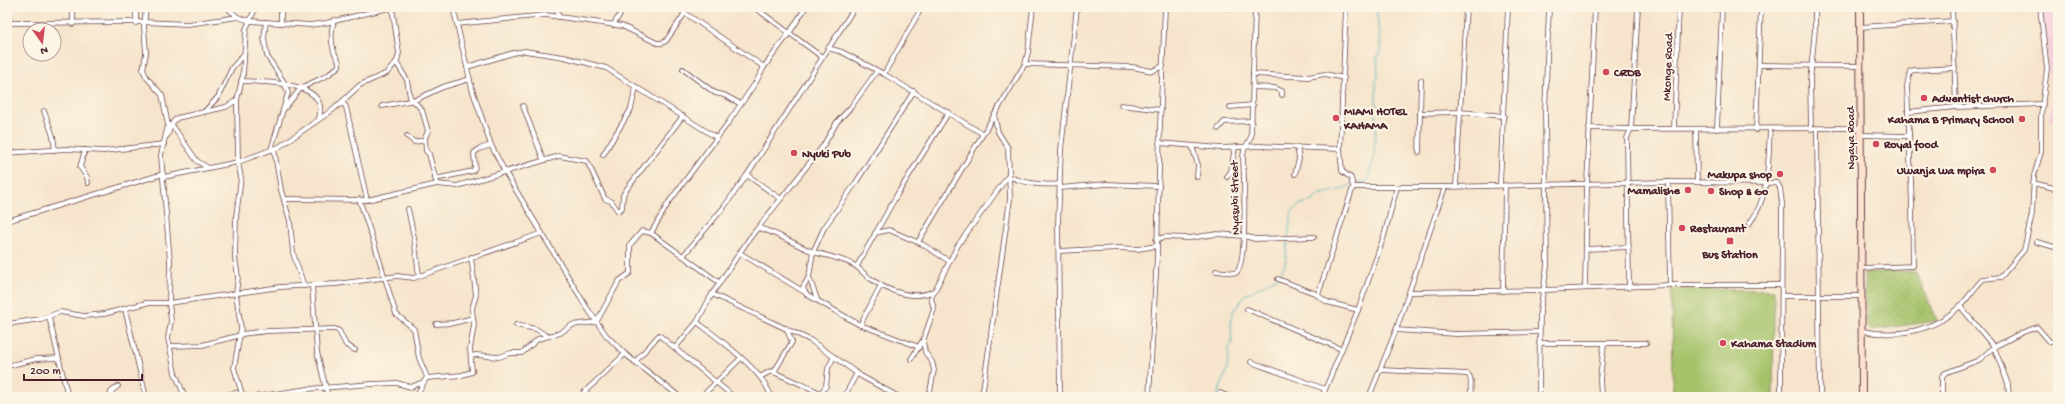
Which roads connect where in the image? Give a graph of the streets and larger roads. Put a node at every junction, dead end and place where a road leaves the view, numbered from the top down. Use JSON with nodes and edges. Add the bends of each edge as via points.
{"nodes":[{"id":1,"x":8,"y":7,"type":"edge"},
{"id":2,"x":73,"y":7,"type":"edge"},
{"id":3,"x":136,"y":7,"type":"edge"},
{"id":4,"x":146,"y":7,"type":"edge"},
{"id":5,"x":226,"y":7,"type":"edge"},
{"id":6,"x":256,"y":7,"type":"edge"},
{"id":7,"x":260,"y":7,"type":"edge"},
{"id":8,"x":281,"y":7,"type":"edge"},
{"id":9,"x":366,"y":7,"type":"edge"},
{"id":10,"x":393,"y":7,"type":"edge"},
{"id":11,"x":454,"y":7,"type":"edge"},
{"id":12,"x":556,"y":7,"type":"edge"},
{"id":13,"x":625,"y":7,"type":"edge"},
{"id":14,"x":676,"y":7,"type":"edge"},
{"id":15,"x":756,"y":7,"type":"edge"},
{"id":16,"x":806,"y":7,"type":"edge"},
{"id":17,"x":855,"y":7,"type":"edge"},
{"id":18,"x":922,"y":7,"type":"edge"},
{"id":19,"x":1033,"y":7,"type":"edge"},
{"id":20,"x":1077,"y":7,"type":"edge"},
{"id":21,"x":1165,"y":7,"type":"edge"},
{"id":22,"x":1255,"y":7,"type":"edge"},
{"id":23,"x":1346,"y":7,"type":"edge"},
{"id":24,"x":1466,"y":7,"type":"edge"},
{"id":25,"x":1508,"y":7,"type":"edge"},
{"id":26,"x":1549,"y":7,"type":"edge"},
{"id":27,"x":1595,"y":7,"type":"edge"},
{"id":28,"x":1638,"y":7,"type":"edge"},
{"id":29,"x":1679,"y":7,"type":"edge"},
{"id":30,"x":1687,"y":7,"type":"edge"},
{"id":31,"x":1761,"y":7,"type":"edge"},
{"id":32,"x":1815,"y":7,"type":"edge"},
{"id":33,"x":1860,"y":7,"type":"edge"},
{"id":34,"x":1952,"y":7,"type":"edge"},
{"id":35,"x":2040,"y":7,"type":"edge"},
{"id":36,"x":1722,"y":8,"type":"edge"},
{"id":37,"x":254,"y":13,"type":"junction"},
{"id":38,"x":366,"y":13,"type":"junction"},
{"id":39,"x":685,"y":13,"type":"junction"},
{"id":40,"x":238,"y":17,"type":"junction"},
{"id":41,"x":559,"y":17,"type":"junction"},
{"id":42,"x":334,"y":20,"type":"junction"},
{"id":43,"x":1953,"y":20,"type":"junction"},
{"id":44,"x":250,"y":21,"type":"junction"},
{"id":45,"x":144,"y":22,"type":"junction"},
{"id":46,"x":266,"y":22,"type":"junction"},
{"id":47,"x":281,"y":22,"type":"junction"},
{"id":48,"x":8,"y":23,"type":"edge"},
{"id":49,"x":136,"y":23,"type":"junction"},
{"id":50,"x":73,"y":24,"type":"junction"},
{"id":51,"x":457,"y":24,"type":"junction"},
{"id":52,"x":613,"y":25,"type":"junction"},
{"id":53,"x":1860,"y":27,"type":"junction"},
{"id":54,"x":790,"y":32,"type":"junction"},
{"id":55,"x":828,"y":48,"type":"junction"},
{"id":56,"x":245,"y":52,"type":"junction"},
{"id":57,"x":822,"y":57,"type":"junction"},
{"id":58,"x":396,"y":62,"type":"junction"},
{"id":59,"x":1025,"y":64,"type":"junction"},
{"id":60,"x":1071,"y":65,"type":"junction"},
{"id":61,"x":1759,"y":65,"type":"junction"},
{"id":62,"x":1163,"y":66,"type":"junction"},
{"id":63,"x":1812,"y":66,"type":"junction"},
{"id":64,"x":1860,"y":66,"type":"junction"},
{"id":65,"x":467,"y":67,"type":"junction"},
{"id":66,"x":764,"y":67,"type":"junction"},
{"id":67,"x":1955,"y":68,"type":"junction"},
{"id":68,"x":683,"y":69,"type":"dead end"},
{"id":69,"x":877,"y":71,"type":"junction"},
{"id":70,"x":884,"y":74,"type":"junction"},
{"id":71,"x":1253,"y":74,"type":"junction"},
{"id":72,"x":1344,"y":78,"type":"junction"},
{"id":73,"x":470,"y":79,"type":"junction"},
{"id":74,"x":1421,"y":80,"type":"dead end"},
{"id":75,"x":241,"y":81,"type":"junction"},
{"id":76,"x":286,"y":86,"type":"junction"},
{"id":77,"x":636,"y":87,"type":"junction"},
{"id":78,"x":1253,"y":87,"type":"junction"},
{"id":79,"x":302,"y":88,"type":"junction"},
{"id":80,"x":914,"y":91,"type":"junction"},
{"id":81,"x":1282,"y":95,"type":"dead end"},
{"id":82,"x":237,"y":100,"type":"junction"},
{"id":83,"x":413,"y":100,"type":"junction"},
{"id":84,"x":741,"y":104,"type":"junction"},
{"id":85,"x":2043,"y":104,"type":"junction"},
{"id":86,"x":337,"y":105,"type":"junction"},
{"id":87,"x":1121,"y":105,"type":"dead end"},
{"id":88,"x":1253,"y":105,"type":"junction"},
{"id":89,"x":382,"y":106,"type":"dead end"},
{"id":90,"x":523,"y":106,"type":"dead end"},
{"id":91,"x":1956,"y":107,"type":"junction"},
{"id":92,"x":1230,"y":108,"type":"dead end"},
{"id":93,"x":1161,"y":110,"type":"junction"},
{"id":94,"x":44,"y":111,"type":"dead end"},
{"id":95,"x":204,"y":112,"type":"junction"},
{"id":96,"x":949,"y":112,"type":"junction"},
{"id":97,"x":1460,"y":112,"type":"junction"},
{"id":98,"x":1908,"y":112,"type":"junction"},
{"id":99,"x":1420,"y":113,"type":"junction"},
{"id":100,"x":280,"y":114,"type":"junction"},
{"id":101,"x":683,"y":116,"type":"junction"},
{"id":102,"x":994,"y":116,"type":"junction"},
{"id":103,"x":1504,"y":116,"type":"junction"},
{"id":104,"x":319,"y":118,"type":"junction"},
{"id":105,"x":1252,"y":121,"type":"junction"},
{"id":106,"x":172,"y":125,"type":"junction"},
{"id":107,"x":1589,"y":128,"type":"junction"},
{"id":108,"x":1674,"y":128,"type":"junction"},
{"id":109,"x":1861,"y":128,"type":"junction"},
{"id":110,"x":1218,"y":129,"type":"dead end"},
{"id":111,"x":1631,"y":129,"type":"junction"},
{"id":112,"x":1696,"y":129,"type":"junction"},
{"id":113,"x":1717,"y":129,"type":"junction"},
{"id":114,"x":1770,"y":129,"type":"junction"},
{"id":115,"x":1811,"y":129,"type":"junction"},
{"id":116,"x":1817,"y":129,"type":"junction"},
{"id":117,"x":1756,"y":130,"type":"junction"},
{"id":118,"x":983,"y":134,"type":"junction"},
{"id":119,"x":1861,"y":135,"type":"junction"},
{"id":120,"x":407,"y":136,"type":"dead end"},
{"id":121,"x":1909,"y":136,"type":"junction"},
{"id":122,"x":717,"y":138,"type":"junction"},
{"id":123,"x":425,"y":140,"type":"junction"},
{"id":124,"x":1159,"y":143,"type":"junction"},
{"id":125,"x":164,"y":144,"type":"junction"},
{"id":126,"x":491,"y":145,"type":"junction"},
{"id":127,"x":1192,"y":146,"type":"junction"},
{"id":128,"x":1246,"y":146,"type":"junction"},
{"id":129,"x":1235,"y":147,"type":"junction"},
{"id":130,"x":1297,"y":147,"type":"junction"},
{"id":131,"x":273,"y":149,"type":"junction"},
{"id":132,"x":1340,"y":149,"type":"junction"},
{"id":133,"x":55,"y":150,"type":"junction"},
{"id":134,"x":85,"y":150,"type":"junction"},
{"id":135,"x":1419,"y":152,"type":"dead end"},
{"id":136,"x":7,"y":153,"type":"edge"},
{"id":137,"x":603,"y":155,"type":"dead end"},
{"id":138,"x":543,"y":159,"type":"junction"},
{"id":139,"x":238,"y":162,"type":"junction"},
{"id":140,"x":207,"y":168,"type":"junction"},
{"id":141,"x":505,"y":172,"type":"junction"},
{"id":142,"x":1295,"y":174,"type":"dead end"},
{"id":143,"x":454,"y":175,"type":"junction"},
{"id":144,"x":748,"y":175,"type":"junction"},
{"id":145,"x":164,"y":176,"type":"junction"},
{"id":146,"x":1008,"y":176,"type":"junction"},
{"id":147,"x":1197,"y":177,"type":"dead end"},
{"id":148,"x":1227,"y":177,"type":"dead end"},
{"id":149,"x":436,"y":179,"type":"junction"},
{"id":150,"x":1627,"y":182,"type":"junction"},
{"id":151,"x":1668,"y":182,"type":"junction"},
{"id":152,"x":1697,"y":182,"type":"junction"},
{"id":153,"x":1767,"y":183,"type":"junction"},
{"id":154,"x":2033,"y":183,"type":"junction"},
{"id":155,"x":88,"y":184,"type":"dead end"},
{"id":156,"x":437,"y":184,"type":"junction"},
{"id":157,"x":1544,"y":184,"type":"junction"},
{"id":158,"x":1587,"y":184,"type":"junction"},
{"id":159,"x":1502,"y":185,"type":"junction"},
{"id":160,"x":457,"y":186,"type":"junction"},
{"id":161,"x":1060,"y":186,"type":"junction"},
{"id":162,"x":1158,"y":186,"type":"junction"},
{"id":163,"x":1456,"y":186,"type":"junction"},
{"id":164,"x":1353,"y":187,"type":"junction"},
{"id":165,"x":1397,"y":187,"type":"junction"},
{"id":166,"x":1446,"y":187,"type":"junction"},
{"id":167,"x":2058,"y":189,"type":"edge"},
{"id":168,"x":284,"y":199,"type":"junction"},
{"id":169,"x":359,"y":199,"type":"junction"},
{"id":170,"x":781,"y":199,"type":"junction"},
{"id":171,"x":367,"y":200,"type":"junction"},
{"id":172,"x":408,"y":208,"type":"dead end"},
{"id":173,"x":7,"y":221,"type":"edge"},
{"id":174,"x":1749,"y":224,"type":"dead end"},
{"id":175,"x":759,"y":228,"type":"junction"},
{"id":176,"x":542,"y":233,"type":"junction"},
{"id":177,"x":651,"y":233,"type":"junction"},
{"id":178,"x":875,"y":233,"type":"junction"},
{"id":179,"x":1244,"y":236,"type":"junction"},
{"id":180,"x":1314,"y":237,"type":"dead end"},
{"id":181,"x":1156,"y":240,"type":"junction"},
{"id":182,"x":918,"y":242,"type":"junction"},
{"id":183,"x":2037,"y":242,"type":"dead end"},
{"id":184,"x":1156,"y":246,"type":"junction"},
{"id":185,"x":1629,"y":247,"type":"junction"},
{"id":186,"x":2058,"y":248,"type":"edge"},
{"id":187,"x":1586,"y":249,"type":"junction"},
{"id":188,"x":1059,"y":251,"type":"junction"},
{"id":189,"x":813,"y":252,"type":"junction"},
{"id":190,"x":740,"y":253,"type":"junction"},
{"id":191,"x":683,"y":256,"type":"junction"},
{"id":192,"x":471,"y":257,"type":"junction"},
{"id":193,"x":949,"y":261,"type":"junction"},
{"id":194,"x":857,"y":266,"type":"junction"},
{"id":195,"x":1861,"y":268,"type":"junction"},
{"id":196,"x":1216,"y":271,"type":"dead end"},
{"id":197,"x":419,"y":276,"type":"junction"},
{"id":198,"x":809,"y":277,"type":"junction"},
{"id":199,"x":384,"y":278,"type":"junction"},
{"id":200,"x":1278,"y":279,"type":"dead end"},
{"id":201,"x":720,"y":283,"type":"junction"},
{"id":202,"x":312,"y":285,"type":"junction"},
{"id":203,"x":881,"y":285,"type":"junction"},
{"id":204,"x":1670,"y":285,"type":"junction"},
{"id":205,"x":1781,"y":285,"type":"junction"},
{"id":206,"x":304,"y":286,"type":"junction"},
{"id":207,"x":1585,"y":288,"type":"junction"},
{"id":208,"x":1629,"y":288,"type":"junction"},
{"id":209,"x":1544,"y":290,"type":"junction"},
{"id":210,"x":933,"y":291,"type":"junction"},
{"id":211,"x":1503,"y":291,"type":"junction"},
{"id":212,"x":1410,"y":292,"type":"junction"},
{"id":213,"x":236,"y":294,"type":"junction"},
{"id":214,"x":712,"y":294,"type":"junction"},
{"id":215,"x":806,"y":294,"type":"junction"},
{"id":216,"x":1318,"y":295,"type":"junction"},
{"id":217,"x":1820,"y":295,"type":"junction"},
{"id":218,"x":1782,"y":296,"type":"junction"},
{"id":219,"x":1861,"y":296,"type":"junction"},
{"id":220,"x":817,"y":300,"type":"junction"},
{"id":221,"x":168,"y":304,"type":"junction"},
{"id":222,"x":1960,"y":306,"type":"junction"},
{"id":223,"x":124,"y":309,"type":"junction"},
{"id":224,"x":1247,"y":310,"type":"dead end"},
{"id":225,"x":1358,"y":310,"type":"junction"},
{"id":226,"x":49,"y":317,"type":"junction"},
{"id":227,"x":473,"y":318,"type":"junction"},
{"id":228,"x":597,"y":322,"type":"junction"},
{"id":229,"x":697,"y":322,"type":"junction"},
{"id":230,"x":7,"y":324,"type":"edge"},
{"id":231,"x":436,"y":324,"type":"dead end"},
{"id":232,"x":516,"y":325,"type":"dead end"},
{"id":233,"x":860,"y":325,"type":"junction"},
{"id":234,"x":786,"y":328,"type":"junction"},
{"id":235,"x":315,"y":330,"type":"junction"},
{"id":236,"x":1396,"y":330,"type":"junction"},
{"id":237,"x":1862,"y":331,"type":"junction"},
{"id":238,"x":1539,"y":332,"type":"junction"},
{"id":239,"x":241,"y":335,"type":"junction"},
{"id":240,"x":547,"y":336,"type":"junction"},
{"id":241,"x":924,"y":340,"type":"junction"},
{"id":242,"x":2058,"y":342,"type":"edge"},
{"id":243,"x":1539,"y":343,"type":"junction"},
{"id":244,"x":1604,"y":344,"type":"junction"},
{"id":245,"x":1646,"y":344,"type":"dead end"},
{"id":246,"x":170,"y":346,"type":"junction"},
{"id":247,"x":919,"y":347,"type":"junction"},
{"id":248,"x":1994,"y":347,"type":"junction"},
{"id":249,"x":676,"y":348,"type":"junction"},
{"id":250,"x":1341,"y":349,"type":"junction"},
{"id":251,"x":355,"y":350,"type":"dead end"},
{"id":252,"x":625,"y":354,"type":"junction"},
{"id":253,"x":471,"y":356,"type":"junction"},
{"id":254,"x":834,"y":356,"type":"junction"},
{"id":255,"x":59,"y":358,"type":"junction"},
{"id":256,"x":741,"y":358,"type":"junction"},
{"id":257,"x":911,"y":359,"type":"dead end"},
{"id":258,"x":635,"y":362,"type":"junction"},
{"id":259,"x":1251,"y":362,"type":"dead end"},
{"id":260,"x":7,"y":366,"type":"edge"},
{"id":261,"x":1381,"y":370,"type":"junction"},
{"id":262,"x":774,"y":372,"type":"junction"},
{"id":263,"x":857,"y":373,"type":"junction"},
{"id":264,"x":760,"y":377,"type":"junction"},
{"id":265,"x":426,"y":378,"type":"junction"},
{"id":266,"x":424,"y":382,"type":"junction"},
{"id":267,"x":716,"y":382,"type":"junction"},
{"id":268,"x":118,"y":386,"type":"dead end"},
{"id":269,"x":326,"y":388,"type":"junction"},
{"id":270,"x":1325,"y":389,"type":"junction"},
{"id":271,"x":821,"y":393,"type":"junction"},
{"id":272,"x":1220,"y":393,"type":"dead end"},
{"id":273,"x":243,"y":395,"type":"edge"},
{"id":274,"x":1122,"y":396,"type":"edge"},
{"id":275,"x":68,"y":397,"type":"edge"},
{"id":276,"x":110,"y":397,"type":"edge"},
{"id":277,"x":146,"y":397,"type":"edge"},
{"id":278,"x":185,"y":397,"type":"edge"},
{"id":279,"x":214,"y":397,"type":"edge"},
{"id":280,"x":249,"y":397,"type":"edge"},
{"id":281,"x":254,"y":397,"type":"edge"},
{"id":282,"x":328,"y":397,"type":"edge"},
{"id":283,"x":418,"y":397,"type":"edge"},
{"id":284,"x":579,"y":397,"type":"edge"},
{"id":285,"x":680,"y":397,"type":"edge"},
{"id":286,"x":701,"y":397,"type":"edge"},
{"id":287,"x":734,"y":397,"type":"edge"},
{"id":288,"x":771,"y":397,"type":"edge"},
{"id":289,"x":830,"y":397,"type":"edge"},
{"id":290,"x":844,"y":397,"type":"edge"},
{"id":291,"x":899,"y":397,"type":"edge"},
{"id":292,"x":929,"y":397,"type":"edge"},
{"id":293,"x":982,"y":397,"type":"edge"},
{"id":294,"x":1060,"y":397,"type":"edge"},
{"id":295,"x":1149,"y":397,"type":"edge"},
{"id":296,"x":1230,"y":397,"type":"edge"},
{"id":297,"x":1322,"y":397,"type":"edge"},
{"id":298,"x":1369,"y":397,"type":"edge"},
{"id":299,"x":1472,"y":397,"type":"edge"},
{"id":300,"x":1539,"y":397,"type":"edge"},
{"id":301,"x":1601,"y":397,"type":"edge"},
{"id":302,"x":1781,"y":397,"type":"edge"},
{"id":303,"x":1820,"y":397,"type":"edge"},
{"id":304,"x":1862,"y":397,"type":"edge"},
{"id":305,"x":1942,"y":397,"type":"edge"},
{"id":306,"x":2009,"y":397,"type":"edge"}],
"edges":[{"from":1,"to":48,"type":"street"},
{"from":2,"to":50,"type":"street"},
{"from":3,"to":49,"type":"street"},
{"from":4,"to":45,"type":"street"},
{"from":5,"to":40,"type":"street"},
{"from":6,"to":37,"type":"street"},
{"from":7,"to":37,"type":"street"},
{"from":8,"to":47,"type":"street"},
{"from":9,"to":38,"type":"street"},
{"from":10,"to":38,"type":"street"},
{"from":10,"to":58,"type":"street","via":[[399,58]]},
{"from":11,"to":51,"type":"street"},
{"from":12,"to":41,"type":"street"},
{"from":13,"to":52,"type":"street"},
{"from":14,"to":39,"type":"street"},
{"from":15,"to":54,"type":"street"},
{"from":16,"to":54,"type":"street"},
{"from":17,"to":55,"type":"street"},
{"from":18,"to":70,"type":"street"},
{"from":19,"to":59,"type":"street"},
{"from":20,"to":60,"type":"street"},
{"from":21,"to":62,"type":"street"},
{"from":22,"to":71,"type":"street","name":"Nyasubi Street"},
{"from":23,"to":72,"type":"street"},
{"from":24,"to":97,"type":"street"},
{"from":25,"to":103,"type":"street"},
{"from":26,"to":157,"type":"street"},
{"from":27,"to":107,"type":"street"},
{"from":28,"to":111,"type":"street"},
{"from":29,"to":108,"type":"street","name":"Mkonge Road"},
{"from":30,"to":36,"type":"street"},
{"from":31,"to":61,"type":"street"},
{"from":32,"to":63,"type":"street"},
{"from":33,"to":53,"type":"street","name":"Ngaya Road"},
{"from":34,"to":43,"type":"street"},
{"from":35,"to":85,"type":"street","via":[[2047,69]]},
{"from":36,"to":113,"type":"street"},
{"from":37,"to":44,"type":"street"},
{"from":38,"to":42,"type":"street"},
{"from":39,"to":52,"type":"street","via":[[662,44],[628,28]]},
{"from":39,"to":66,"type":"street"},
{"from":40,"to":44,"type":"street"},
{"from":40,"to":45,"type":"street","via":[[188,24]]},
{"from":41,"to":51,"type":"street","via":[[541,15]]},
{"from":41,"to":52,"type":"street"},
{"from":42,"to":47,"type":"street","via":[[326,24],[310,25]]},
{"from":42,"to":79,"type":"street","via":[[332,36],[339,66],[332,73]]},
{"from":43,"to":53,"type":"street"},
{"from":43,"to":67,"type":"street"},
{"from":44,"to":46,"type":"street"},
{"from":44,"to":56,"type":"street","via":[[246,29]]},
{"from":45,"to":49,"type":"street"},
{"from":45,"to":125,"type":"street","via":[[146,53],[143,70],[162,95],[168,125]]},
{"from":46,"to":47,"type":"street"},
{"from":46,"to":76,"type":"street","via":[[264,38],[268,56]]},
{"from":48,"to":50,"type":"street"},
{"from":49,"to":50,"type":"street"},
{"from":51,"to":65,"type":"street"},
{"from":53,"to":64,"type":"street","name":"Ngaya Road"},
{"from":54,"to":57,"type":"street"},
{"from":54,"to":66,"type":"street"},
{"from":55,"to":57,"type":"street"},
{"from":55,"to":69,"type":"street","via":[[842,52]]},
{"from":56,"to":75,"type":"street"},
{"from":56,"to":95,"type":"street","via":[[232,68],[218,97]]},
{"from":57,"to":144,"type":"street"},
{"from":58,"to":83,"type":"street","via":[[407,80],[410,97]]},
{"from":58,"to":86,"type":"street","via":[[387,73],[360,86]]},
{"from":59,"to":60,"type":"street"},
{"from":59,"to":102,"type":"street"},
{"from":60,"to":62,"type":"street","via":[[1138,67],[1152,71]]},
{"from":60,"to":161,"type":"street","via":[[1061,150]]},
{"from":61,"to":63,"type":"street"},
{"from":61,"to":117,"type":"street"},
{"from":62,"to":93,"type":"street"},
{"from":63,"to":64,"type":"street"},
{"from":63,"to":115,"type":"street"},
{"from":64,"to":109,"type":"street","name":"Ngaya Road"},
{"from":65,"to":73,"type":"street"},
{"from":65,"to":77,"type":"street","via":[[525,51],[564,57],[606,68]]},
{"from":66,"to":84,"type":"street"},
{"from":67,"to":91,"type":"street"},
{"from":67,"to":98,"type":"street","via":[[1910,71],[1906,86]]},
{"from":68,"to":84,"type":"street","via":[[715,93]]},
{"from":69,"to":70,"type":"street"},
{"from":69,"to":170,"type":"street"},
{"from":70,"to":80,"type":"street"},
{"from":71,"to":72,"type":"street","via":[[1308,77],[1325,74]]},
{"from":71,"to":78,"type":"street","name":"Nyasubi Street"},
{"from":72,"to":132,"type":"street"},
{"from":73,"to":83,"type":"street"},
{"from":73,"to":126,"type":"street"},
{"from":74,"to":99,"type":"street"},
{"from":75,"to":76,"type":"street"},
{"from":75,"to":82,"type":"street"},
{"from":76,"to":79,"type":"street"},
{"from":76,"to":100,"type":"street","via":[[287,97]]},
{"from":77,"to":101,"type":"street"},
{"from":77,"to":137,"type":"street","via":[[631,109]]},
{"from":78,"to":81,"type":"street","via":[[1279,88]]},
{"from":78,"to":88,"type":"street","name":"Nyasubi Street"},
{"from":79,"to":100,"type":"street"},
{"from":79,"to":104,"type":"street","via":[[318,101]]},
{"from":80,"to":96,"type":"street"},
{"from":80,"to":189,"type":"street","via":[[824,228]]},
{"from":82,"to":95,"type":"street","via":[[226,107]]},
{"from":82,"to":139,"type":"street"},
{"from":83,"to":89,"type":"street"},
{"from":83,"to":123,"type":"street","via":[[422,110],[427,129]]},
{"from":84,"to":122,"type":"street"},
{"from":85,"to":91,"type":"street"},
{"from":85,"to":154,"type":"street","via":[[2041,152]]},
{"from":86,"to":104,"type":"street"},
{"from":86,"to":171,"type":"street","via":[[344,104],[346,107]]},
{"from":87,"to":93,"type":"street"},
{"from":88,"to":92,"type":"street"},
{"from":88,"to":105,"type":"street","name":"Nyasubi Street"},
{"from":90,"to":138,"type":"street"},
{"from":91,"to":98,"type":"street"},
{"from":93,"to":124,"type":"street"},
{"from":94,"to":133,"type":"street"},
{"from":95,"to":106,"type":"street","via":[[180,117],[174,120]]},
{"from":96,"to":118,"type":"street"},
{"from":96,"to":178,"type":"street"},
{"from":97,"to":99,"type":"street"},
{"from":97,"to":103,"type":"street"},
{"from":97,"to":163,"type":"street"},
{"from":98,"to":121,"type":"street"},
{"from":99,"to":135,"type":"street"},
{"from":100,"to":131,"type":"street"},
{"from":101,"to":122,"type":"street"},
{"from":101,"to":138,"type":"street","via":[[623,195],[622,208],[618,211],[611,201],[604,199],[586,160],[562,155]]},
{"from":102,"to":118,"type":"street"},
{"from":102,"to":146,"type":"street","via":[[998,132],[1008,148]]},
{"from":103,"to":159,"type":"street"},
{"from":104,"to":131,"type":"street"},
{"from":105,"to":110,"type":"street","via":[[1224,122]]},
{"from":105,"to":128,"type":"street","name":"Nyasubi Street","via":[[1251,137]]},
{"from":106,"to":125,"type":"street"},
{"from":106,"to":140,"type":"street","via":[[197,161]]},
{"from":107,"to":111,"type":"street"},
{"from":107,"to":158,"type":"street"},
{"from":108,"to":111,"type":"street"},
{"from":108,"to":112,"type":"street"},
{"from":109,"to":116,"type":"street"},
{"from":109,"to":119,"type":"street","name":"Ngaya Road"},
{"from":111,"to":150,"type":"street","via":[[1627,138]]},
{"from":112,"to":113,"type":"street"},
{"from":112,"to":152,"type":"street"},
{"from":113,"to":117,"type":"street"},
{"from":114,"to":115,"type":"street"},
{"from":114,"to":117,"type":"street"},
{"from":114,"to":153,"type":"street"},
{"from":115,"to":116,"type":"street"},
{"from":116,"to":217,"type":"street"},
{"from":118,"to":182,"type":"street"},
{"from":119,"to":121,"type":"street"},
{"from":119,"to":195,"type":"street","name":"Ngaya Road"},
{"from":120,"to":123,"type":"street","via":[[414,142]]},
{"from":121,"to":195,"type":"street","via":[[1913,266]]},
{"from":122,"to":177,"type":"street","via":[[669,202]]},
{"from":123,"to":149,"type":"street","via":[[426,151]]},
{"from":124,"to":127,"type":"street"},
{"from":124,"to":162,"type":"street"},
{"from":125,"to":134,"type":"street"},
{"from":125,"to":145,"type":"street","via":[[161,155]]},
{"from":126,"to":141,"type":"street"},
{"from":126,"to":143,"type":"street","via":[[474,153],[474,170]]},
{"from":127,"to":129,"type":"street"},
{"from":127,"to":147,"type":"street","via":[[1198,165]]},
{"from":128,"to":129,"type":"street"},
{"from":128,"to":130,"type":"street"},
{"from":128,"to":179,"type":"street","name":"Nyasubi Street","via":[[1243,157]]},
{"from":129,"to":148,"type":"street","via":[[1231,171]]},
{"from":130,"to":132,"type":"street"},
{"from":130,"to":142,"type":"street","via":[[1299,159]]},
{"from":131,"to":139,"type":"street"},
{"from":131,"to":168,"type":"street"},
{"from":132,"to":164,"type":"street","via":[[1342,171],[1351,178]]},
{"from":133,"to":134,"type":"street"},
{"from":133,"to":136,"type":"street"},
{"from":134,"to":155,"type":"street","via":[[80,167],[87,177]]},
{"from":138,"to":141,"type":"street"},
{"from":139,"to":140,"type":"street"},
{"from":139,"to":213,"type":"street","via":[[241,178],[236,217]]},
{"from":140,"to":145,"type":"street"},
{"from":141,"to":160,"type":"street"},
{"from":141,"to":176,"type":"street"},
{"from":143,"to":149,"type":"street"},
{"from":143,"to":160,"type":"street"},
{"from":144,"to":170,"type":"street"},
{"from":144,"to":191,"type":"street"},
{"from":145,"to":173,"type":"street"},
{"from":145,"to":221,"type":"street","via":[[170,261]]},
{"from":146,"to":161,"type":"street","via":[[1022,182]]},
{"from":146,"to":193,"type":"street"},
{"from":146,"to":293,"type":"street","via":[[1009,219]]},
{"from":149,"to":156,"type":"street"},
{"from":150,"to":151,"type":"street"},
{"from":150,"to":158,"type":"street"},
{"from":150,"to":185,"type":"street"},
{"from":151,"to":152,"type":"street"},
{"from":151,"to":204,"type":"street"},
{"from":152,"to":153,"type":"street"},
{"from":153,"to":174,"type":"street","via":[[1755,217]]},
{"from":153,"to":205,"type":"street","via":[[1777,183],[1782,196]]},
{"from":154,"to":167,"type":"street"},
{"from":154,"to":222,"type":"street","via":[[2032,214],[2024,250],[2001,277],[1982,281]]},
{"from":156,"to":160,"type":"street"},
{"from":156,"to":171,"type":"street"},
{"from":157,"to":158,"type":"street"},
{"from":157,"to":159,"type":"street"},
{"from":157,"to":209,"type":"street"},
{"from":158,"to":187,"type":"street"},
{"from":159,"to":163,"type":"street"},
{"from":159,"to":211,"type":"street"},
{"from":161,"to":162,"type":"street"},
{"from":161,"to":188,"type":"street"},
{"from":162,"to":181,"type":"street"},
{"from":163,"to":166,"type":"street"},
{"from":164,"to":165,"type":"street"},
{"from":164,"to":216,"type":"street"},
{"from":165,"to":166,"type":"street"},
{"from":165,"to":225,"type":"street","via":[[1384,236]]},
{"from":166,"to":212,"type":"street"},
{"from":168,"to":169,"type":"street"},
{"from":168,"to":206,"type":"street","via":[[290,221],[293,253]]},
{"from":169,"to":171,"type":"street"},
{"from":169,"to":199,"type":"street"},
{"from":170,"to":175,"type":"street"},
{"from":172,"to":197,"type":"street"},
{"from":175,"to":189,"type":"street"},
{"from":175,"to":190,"type":"street"},
{"from":176,"to":192,"type":"street"},
{"from":176,"to":228,"type":"street"},
{"from":177,"to":191,"type":"street"},
{"from":177,"to":228,"type":"street","via":[[640,232],[632,241],[631,272],[619,281]]},
{"from":178,"to":182,"type":"street","via":[[889,230]]},
{"from":178,"to":194,"type":"street"},
{"from":179,"to":180,"type":"street","via":[[1255,239]]},
{"from":179,"to":181,"type":"street","via":[[1212,234],[1189,238],[1164,237]]},
{"from":179,"to":196,"type":"street","name":"Nyasubi Street","via":[[1239,271]]},
{"from":181,"to":184,"type":"street"},
{"from":182,"to":193,"type":"street"},
{"from":183,"to":186,"type":"street"},
{"from":184,"to":188,"type":"street","via":[[1138,249]]},
{"from":184,"to":295,"type":"street"},
{"from":185,"to":187,"type":"street"},
{"from":185,"to":208,"type":"street"},
{"from":187,"to":207,"type":"street"},
{"from":188,"to":294,"type":"street"},
{"from":189,"to":194,"type":"street"},
{"from":189,"to":198,"type":"street"},
{"from":190,"to":201,"type":"street"},
{"from":190,"to":215,"type":"street"},
{"from":191,"to":201,"type":"street"},
{"from":192,"to":197,"type":"street"},
{"from":192,"to":227,"type":"street","via":[[476,290]]},
{"from":193,"to":210,"type":"street"},
{"from":194,"to":203,"type":"street","via":[[870,279]]},
{"from":195,"to":219,"type":"street","name":"Ngaya Road"},
{"from":197,"to":199,"type":"street"},
{"from":198,"to":215,"type":"street","via":[[803,286]]},
{"from":198,"to":220,"type":"street"},
{"from":199,"to":202,"type":"street"},
{"from":199,"to":265,"type":"street","via":[[396,314],[416,333]]},
{"from":200,"to":216,"type":"street"},
{"from":201,"to":214,"type":"street"},
{"from":202,"to":206,"type":"street"},
{"from":202,"to":235,"type":"street"},
{"from":203,"to":210,"type":"street","via":[[910,295],[923,296]]},
{"from":203,"to":233,"type":"street"},
{"from":204,"to":205,"type":"street"},
{"from":204,"to":208,"type":"street"},
{"from":205,"to":218,"type":"street"},
{"from":206,"to":213,"type":"street"},
{"from":207,"to":208,"type":"street"},
{"from":207,"to":209,"type":"street"},
{"from":209,"to":211,"type":"street"},
{"from":209,"to":238,"type":"street"},
{"from":210,"to":241,"type":"street","via":[[931,298],[934,309]]},
{"from":211,"to":212,"type":"street"},
{"from":212,"to":236,"type":"street"},
{"from":213,"to":221,"type":"street"},
{"from":213,"to":239,"type":"street"},
{"from":214,"to":229,"type":"street"},
{"from":214,"to":234,"type":"street"},
{"from":215,"to":220,"type":"street"},
{"from":216,"to":225,"type":"street","via":[[1327,302]]},
{"from":217,"to":218,"type":"street"},
{"from":217,"to":219,"type":"street"},
{"from":217,"to":303,"type":"street"},
{"from":218,"to":302,"type":"street"},
{"from":219,"to":237,"type":"street","name":"Ngaya Road"},
{"from":220,"to":233,"type":"street"},
{"from":221,"to":223,"type":"street","via":[[154,302]]},
{"from":221,"to":246,"type":"street","via":[[171,321],[168,338]]},
{"from":222,"to":237,"type":"street","via":[[1934,325],[1919,329],[1895,334]]},
{"from":222,"to":248,"type":"street"},
{"from":223,"to":226,"type":"street","via":[[84,316],[60,312]]},
{"from":223,"to":277,"type":"street"},
{"from":224,"to":250,"type":"street"},
{"from":225,"to":250,"type":"street"},
{"from":226,"to":230,"type":"street"},
{"from":226,"to":255,"type":"street"},
{"from":227,"to":231,"type":"street"},
{"from":227,"to":253,"type":"street"},
{"from":228,"to":240,"type":"street","via":[[572,325],[560,333]]},
{"from":228,"to":252,"type":"street"},
{"from":229,"to":249,"type":"street"},
{"from":229,"to":256,"type":"street"},
{"from":232,"to":240,"type":"street"},
{"from":233,"to":247,"type":"street"},
{"from":234,"to":254,"type":"street"},
{"from":234,"to":262,"type":"street","via":[[792,342]]},
{"from":235,"to":239,"type":"street","via":[[268,331]]},
{"from":235,"to":251,"type":"street","via":[[337,330],[346,345]]},
{"from":235,"to":269,"type":"street","via":[[317,352]]},
{"from":236,"to":238,"type":"street","via":[[1456,334]]},
{"from":236,"to":261,"type":"street"},
{"from":237,"to":304,"type":"street","name":"Ngaya Road"},
{"from":238,"to":243,"type":"street"},
{"from":239,"to":246,"type":"street","via":[[202,345]]},
{"from":239,"to":273,"type":"street","via":[[234,368]]},
{"from":240,"to":253,"type":"street","via":[[538,339],[522,353],[499,357]]},
{"from":241,"to":247,"type":"street"},
{"from":241,"to":292,"type":"street","via":[[925,352],[934,370]]},
{"from":242,"to":248,"type":"street","via":[[2050,342],[2040,328],[2033,328]]},
{"from":243,"to":244,"type":"street"},
{"from":243,"to":300,"type":"street"},
{"from":244,"to":245,"type":"street"},
{"from":244,"to":301,"type":"street","via":[[1600,379]]},
{"from":246,"to":278,"type":"street","via":[[177,378]]},
{"from":247,"to":257,"type":"street"},
{"from":248,"to":305,"type":"street","via":[[1983,358],[1942,376]]},
{"from":248,"to":306,"type":"street","via":[[2008,384]]},
{"from":249,"to":258,"type":"street","via":[[658,335]]},
{"from":249,"to":267,"type":"street"},
{"from":250,"to":270,"type":"street"},
{"from":252,"to":258,"type":"street"},
{"from":252,"to":284,"type":"street"},
{"from":253,"to":265,"type":"street","via":[[470,374]]},
{"from":254,"to":263,"type":"street"},
{"from":254,"to":271,"type":"street","via":[[828,368],[826,386]]},
{"from":255,"to":260,"type":"street","via":[[36,359]]},
{"from":255,"to":275,"type":"street"},
{"from":256,"to":264,"type":"street"},
{"from":256,"to":267,"type":"street"},
{"from":258,"to":285,"type":"street"},
{"from":259,"to":270,"type":"street"},
{"from":261,"to":298,"type":"street"},
{"from":261,"to":299,"type":"street","via":[[1468,374],[1471,379]]},
{"from":262,"to":264,"type":"street","via":[[769,371]]},
{"from":262,"to":271,"type":"street"},
{"from":263,"to":290,"type":"street"},
{"from":263,"to":291,"type":"street"},
{"from":264,"to":288,"type":"street","via":[[767,384]]},
{"from":265,"to":266,"type":"street"},
{"from":266,"to":269,"type":"street","via":[[411,387],[385,383]]},
{"from":266,"to":283,"type":"street"},
{"from":267,"to":286,"type":"street"},
{"from":267,"to":287,"type":"street"},
{"from":268,"to":276,"type":"street","via":[[111,392]]},
{"from":269,"to":281,"type":"street"},
{"from":269,"to":282,"type":"street"},
{"from":270,"to":297,"type":"street"},
{"from":271,"to":289,"type":"street"},
{"from":272,"to":296,"type":"street"},
{"from":273,"to":279,"type":"street","via":[[236,393]]},
{"from":273,"to":280,"type":"street"},
{"from":274,"to":295,"type":"street"}]}
